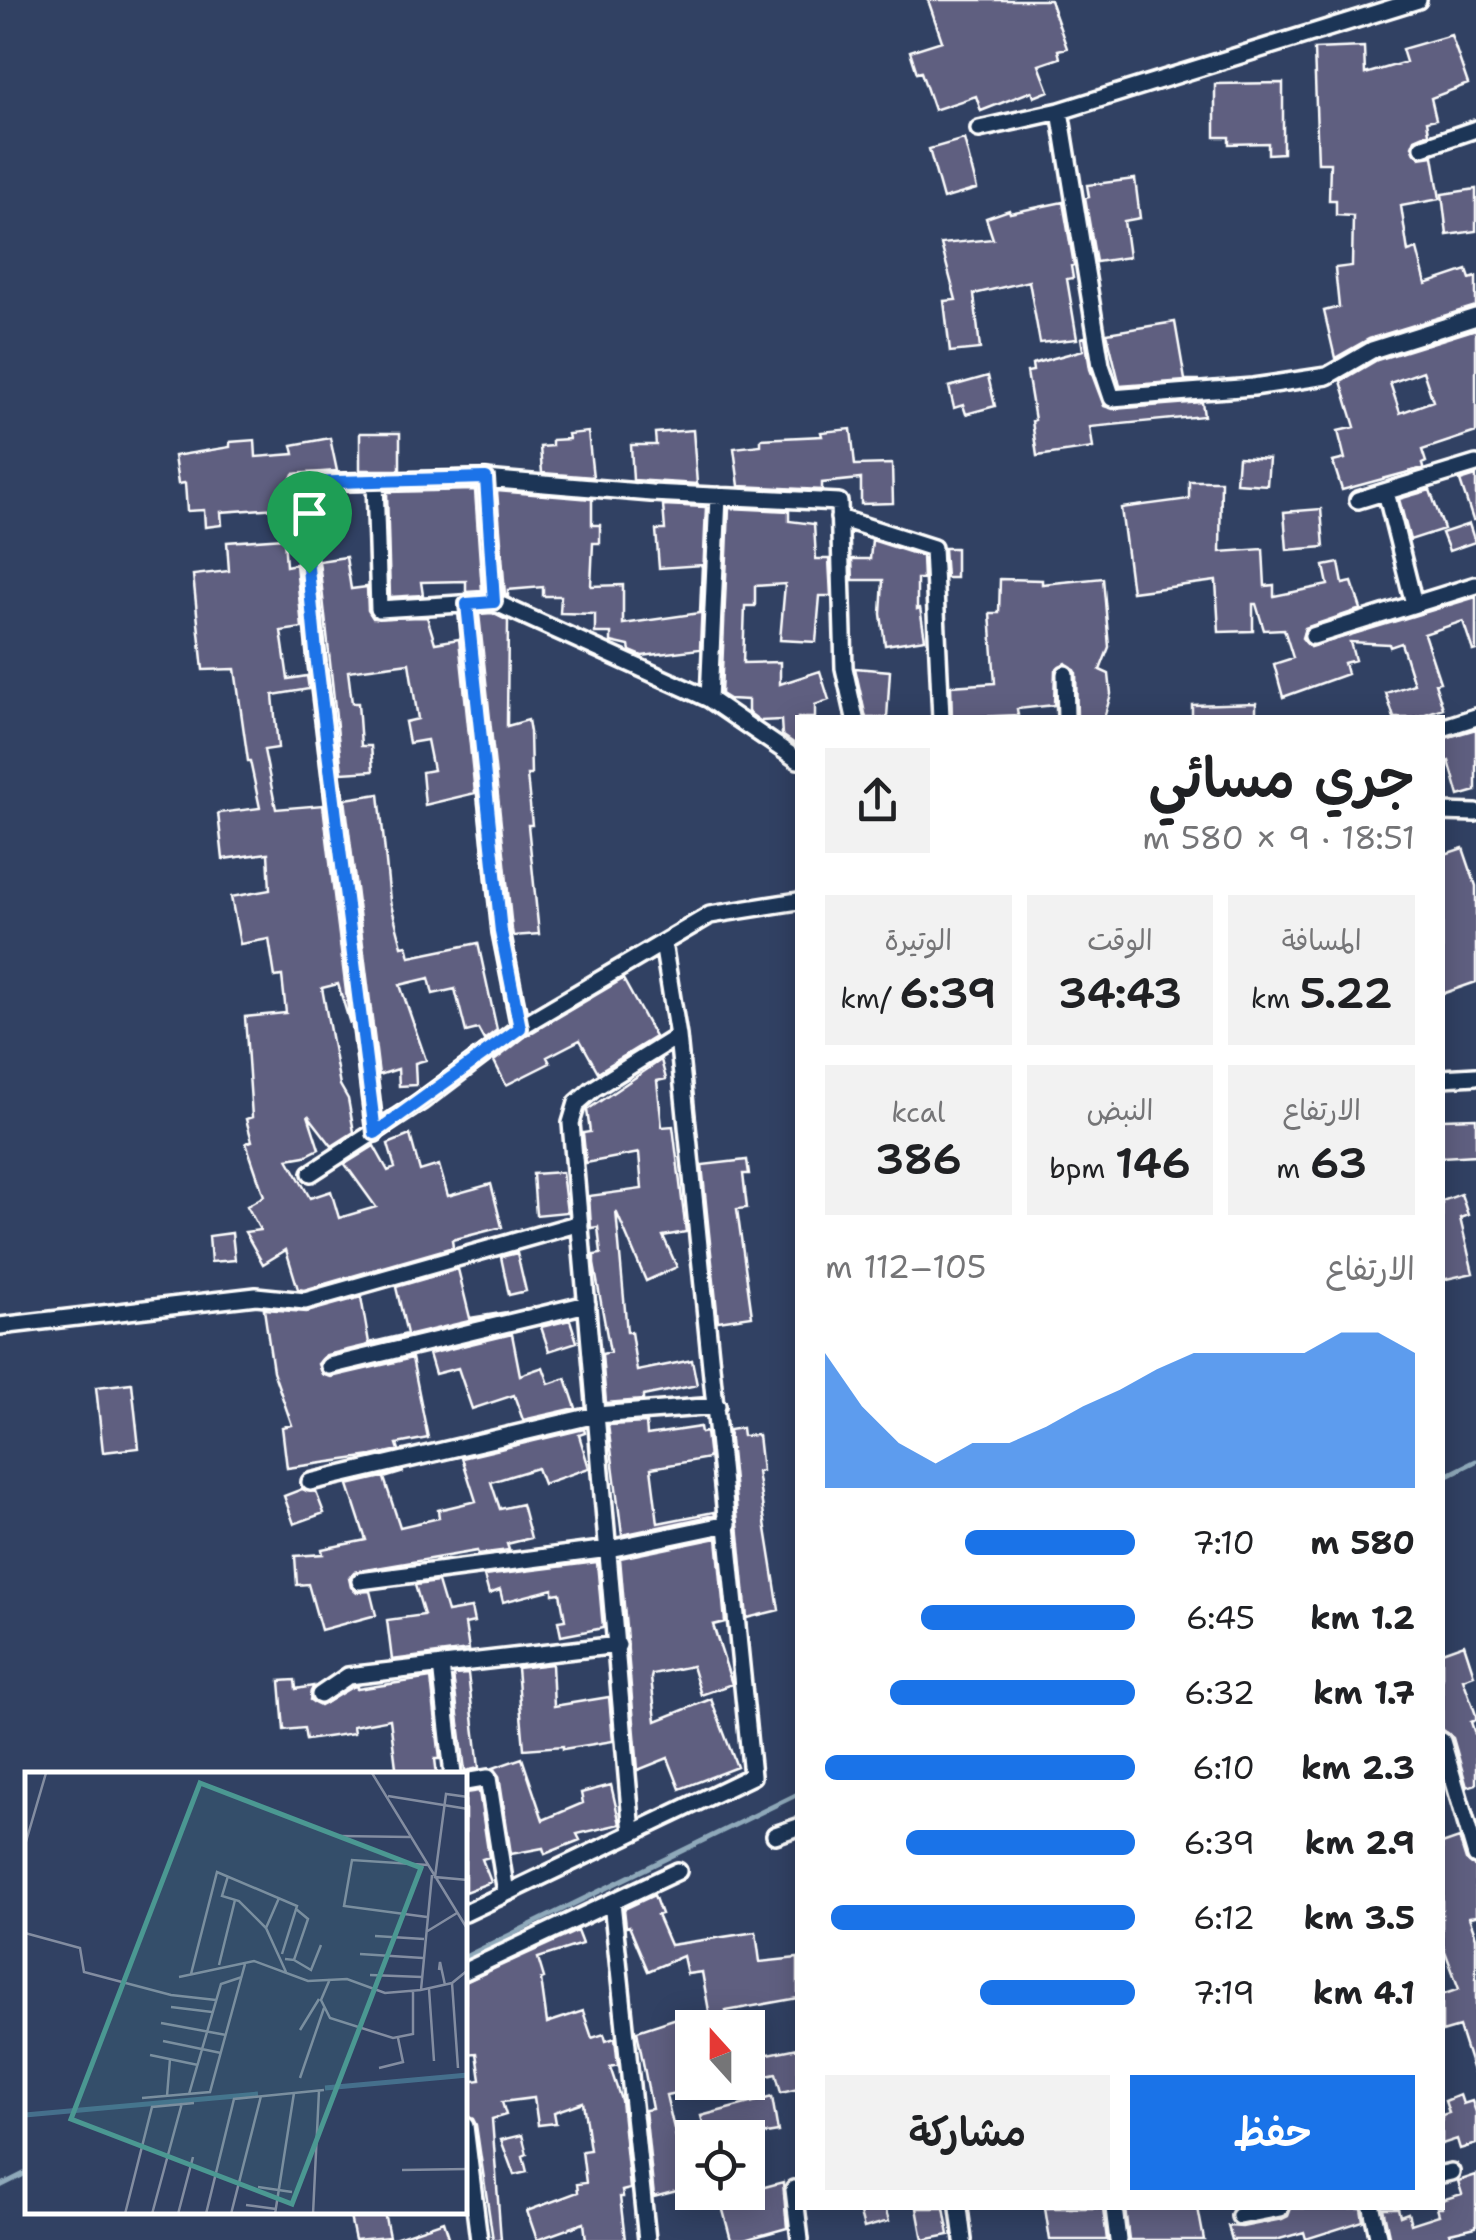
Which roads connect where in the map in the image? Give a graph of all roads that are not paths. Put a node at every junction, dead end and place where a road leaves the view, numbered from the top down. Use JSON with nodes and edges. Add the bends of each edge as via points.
{"nodes":[{"id":1,"x":1418,"y":0,"type":"edge"},
{"id":2,"x":1060,"y":111,"type":"junction"},
{"id":3,"x":1476,"y":128,"type":"edge"},
{"id":4,"x":980,"y":129,"type":"dead end"},
{"id":5,"x":1422,"y":147,"type":"dead end"},
{"id":6,"x":1476,"y":317,"type":"edge"},
{"id":7,"x":1476,"y":464,"type":"edge"},
{"id":8,"x":486,"y":478,"type":"junction"},
{"id":9,"x":375,"y":481,"type":"junction"},
{"id":10,"x":1386,"y":492,"type":"junction"},
{"id":11,"x":718,"y":496,"type":"junction"},
{"id":12,"x":1358,"y":500,"type":"dead end"},
{"id":13,"x":839,"y":518,"type":"junction"},
{"id":14,"x":1476,"y":585,"type":"edge"},
{"id":15,"x":494,"y":602,"type":"junction"},
{"id":16,"x":467,"y":604,"type":"junction"},
{"id":17,"x":1414,"y":604,"type":"junction"},
{"id":18,"x":1312,"y":636,"type":"dead end"},
{"id":19,"x":1065,"y":674,"type":"dead end"},
{"id":20,"x":709,"y":699,"type":"junction"},
{"id":21,"x":854,"y":715,"type":"edge"},
{"id":22,"x":940,"y":715,"type":"edge"},
{"id":23,"x":1066,"y":715,"type":"edge"},
{"id":24,"x":1476,"y":717,"type":"edge"},
{"id":25,"x":1445,"y":727,"type":"edge"},
{"id":26,"x":795,"y":758,"type":"edge"},
{"id":27,"x":1445,"y":812,"type":"edge"},
{"id":28,"x":1476,"y":812,"type":"edge"},
{"id":29,"x":795,"y":901,"type":"edge"},
{"id":30,"x":663,"y":943,"type":"junction"},
{"id":31,"x":520,"y":1028,"type":"junction"},
{"id":32,"x":678,"y":1036,"type":"junction"},
{"id":33,"x":1476,"y":1076,"type":"edge"},
{"id":34,"x":1445,"y":1078,"type":"edge"},
{"id":35,"x":375,"y":1133,"type":"junction"},
{"id":36,"x":311,"y":1173,"type":"dead end"},
{"id":37,"x":580,"y":1223,"type":"junction"},
{"id":38,"x":587,"y":1304,"type":"junction"},
{"id":39,"x":0,"y":1326,"type":"edge"},
{"id":40,"x":329,"y":1366,"type":"dead end"},
{"id":41,"x":717,"y":1406,"type":"junction"},
{"id":42,"x":596,"y":1415,"type":"junction"},
{"id":43,"x":310,"y":1482,"type":"dead end"},
{"id":44,"x":728,"y":1524,"type":"junction"},
{"id":45,"x":608,"y":1549,"type":"junction"},
{"id":46,"x":360,"y":1580,"type":"dead end"},
{"id":47,"x":618,"y":1644,"type":"junction"},
{"id":48,"x":441,"y":1665,"type":"junction"},
{"id":49,"x":320,"y":1695,"type":"dead end"},
{"id":50,"x":1445,"y":1752,"type":"edge"},
{"id":51,"x":454,"y":1772,"type":"edge"},
{"id":52,"x":468,"y":1781,"type":"edge"},
{"id":53,"x":795,"y":1828,"type":"edge"},
{"id":54,"x":632,"y":1833,"type":"junction"},
{"id":55,"x":775,"y":1836,"type":"dead end"},
{"id":56,"x":1476,"y":1856,"type":"edge"},
{"id":57,"x":678,"y":1872,"type":"dead end"},
{"id":58,"x":506,"y":1893,"type":"junction"},
{"id":59,"x":612,"y":1902,"type":"junction"},
{"id":60,"x":468,"y":1912,"type":"edge"},
{"id":61,"x":468,"y":1970,"type":"edge"},
{"id":62,"x":468,"y":2150,"type":"edge"},
{"id":63,"x":794,"y":2189,"type":"dead end"},
{"id":64,"x":795,"y":2198,"type":"edge"},
{"id":65,"x":796,"y":2210,"type":"edge"},
{"id":66,"x":959,"y":2210,"type":"edge"},
{"id":67,"x":1114,"y":2210,"type":"edge"},
{"id":68,"x":1270,"y":2210,"type":"edge"},
{"id":69,"x":1372,"y":2210,"type":"edge"},
{"id":70,"x":1240,"y":2216,"type":"dead end"},
{"id":71,"x":479,"y":2240,"type":"edge"},
{"id":72,"x":648,"y":2240,"type":"edge"},
{"id":73,"x":800,"y":2240,"type":"edge"},
{"id":74,"x":963,"y":2240,"type":"edge"},
{"id":75,"x":1118,"y":2240,"type":"edge"},
{"id":76,"x":1378,"y":2240,"type":"edge"}],
"edges":[{"from":1,"to":2,"type":"street"},
{"from":2,"to":4,"type":"street"},
{"from":2,"to":6,"type":"street","via":[[1112,398],[1327,376],[1372,350]]},
{"from":3,"to":5,"type":"street"},
{"from":7,"to":10,"type":"street"},
{"from":8,"to":9,"type":"street"},
{"from":8,"to":11,"type":"street"},
{"from":8,"to":15,"type":"street"},
{"from":9,"to":16,"type":"street","via":[[379,610]]},
{"from":9,"to":35,"type":"street","via":[[300,483]]},
{"from":10,"to":12,"type":"street"},
{"from":10,"to":17,"type":"street"},
{"from":11,"to":13,"type":"street","via":[[838,502]]},
{"from":11,"to":20,"type":"street"},
{"from":13,"to":21,"type":"street","via":[[844,668]]},
{"from":13,"to":22,"type":"street","via":[[933,548]]},
{"from":14,"to":17,"type":"street"},
{"from":15,"to":16,"type":"street"},
{"from":15,"to":20,"type":"street"},
{"from":16,"to":31,"type":"street","via":[[501,932]]},
{"from":17,"to":18,"type":"street"},
{"from":19,"to":23,"type":"street"},
{"from":20,"to":26,"type":"street"},
{"from":24,"to":25,"type":"street"},
{"from":27,"to":28,"type":"street"},
{"from":29,"to":30,"type":"street","via":[[710,915]]},
{"from":30,"to":31,"type":"street"},
{"from":30,"to":32,"type":"street"},
{"from":31,"to":35,"type":"street"},
{"from":32,"to":37,"type":"street","via":[[576,1104],[571,1124]]},
{"from":32,"to":41,"type":"street"},
{"from":33,"to":34,"type":"street"},
{"from":35,"to":36,"type":"street"},
{"from":37,"to":38,"type":"street"},
{"from":37,"to":39,"type":"street","via":[[305,1301],[256,1296]]},
{"from":38,"to":40,"type":"street"},
{"from":38,"to":42,"type":"street"},
{"from":41,"to":42,"type":"street"},
{"from":41,"to":44,"type":"street"},
{"from":42,"to":43,"type":"street"},
{"from":42,"to":45,"type":"street"},
{"from":44,"to":45,"type":"street"},
{"from":44,"to":54,"type":"street","via":[[752,1776]]},
{"from":45,"to":46,"type":"street"},
{"from":45,"to":47,"type":"street"},
{"from":47,"to":48,"type":"street"},
{"from":47,"to":54,"type":"street"},
{"from":48,"to":49,"type":"street","via":[[348,1676]]},
{"from":48,"to":51,"type":"street"},
{"from":50,"to":56,"type":"street"},
{"from":52,"to":58,"type":"street","via":[[488,1778]]},
{"from":53,"to":55,"type":"street"},
{"from":54,"to":58,"type":"street"},
{"from":57,"to":59,"type":"street"},
{"from":58,"to":60,"type":"street"},
{"from":59,"to":61,"type":"street"},
{"from":59,"to":72,"type":"street"},
{"from":62,"to":71,"type":"street"},
{"from":63,"to":64,"type":"street"},
{"from":65,"to":73,"type":"street"},
{"from":66,"to":74,"type":"street"},
{"from":67,"to":75,"type":"street"},
{"from":68,"to":70,"type":"street"},
{"from":69,"to":76,"type":"street"}]}
